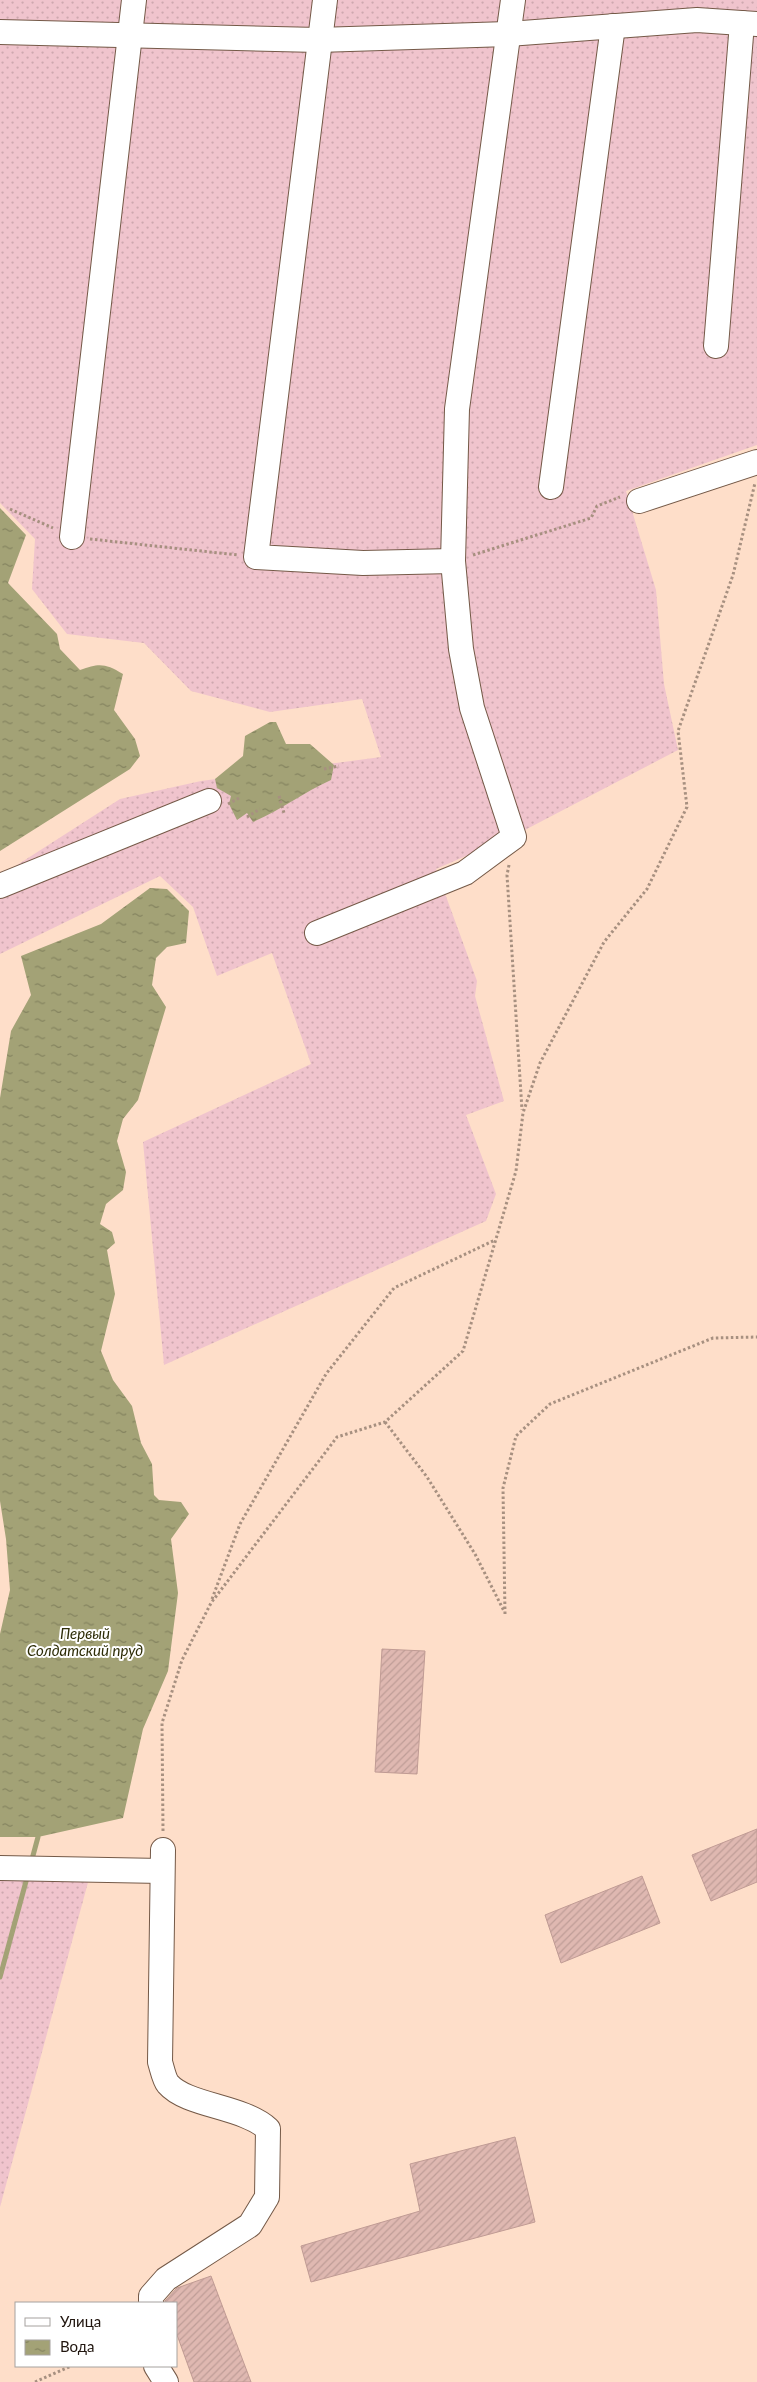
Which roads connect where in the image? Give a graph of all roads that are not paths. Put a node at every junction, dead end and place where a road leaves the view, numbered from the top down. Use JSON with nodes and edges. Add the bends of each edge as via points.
{"nodes":[{"id":1,"x":134,"y":0,"type":"edge"},
{"id":2,"x":325,"y":0,"type":"edge"},
{"id":3,"x":513,"y":0,"type":"edge"},
{"id":4,"x":698,"y":10,"type":"edge"},
{"id":5,"x":750,"y":24,"type":"edge"},
{"id":6,"x":614,"y":26,"type":"junction"},
{"id":7,"x":0,"y":32,"type":"edge"},
{"id":8,"x":508,"y":34,"type":"junction"},
{"id":9,"x":128,"y":36,"type":"junction"},
{"id":10,"x":318,"y":40,"type":"junction"},
{"id":11,"x":716,"y":346,"type":"dead end"},
{"id":12,"x":757,"y":462,"type":"edge"},
{"id":13,"x":551,"y":487,"type":"dead end"},
{"id":14,"x":639,"y":501,"type":"road end"},
{"id":15,"x":72,"y":537,"type":"road end"},
{"id":16,"x":453,"y":561,"type":"junction"},
{"id":17,"x":219,"y":803,"type":"road end"},
{"id":18,"x":0,"y":886,"type":"edge"},
{"id":19,"x":316,"y":933,"type":"dead end"},
{"id":20,"x":0,"y":1868,"type":"edge"},
{"id":21,"x":151,"y":2302,"type":"edge"},
{"id":22,"x":157,"y":2367,"type":"edge"},
{"id":23,"x":166,"y":2382,"type":"edge"}],
"edges":[{"from":1,"to":9,"type":"lane"},
{"from":2,"to":10,"type":"lane"},
{"from":3,"to":8,"type":"lane"},
{"from":4,"to":5,"type":"lane"},
{"from":4,"to":6,"type":"lane"},
{"from":5,"to":11,"type":"lane"},
{"from":6,"to":8,"type":"lane"},
{"from":6,"to":13,"type":"lane"},
{"from":7,"to":9,"type":"lane"},
{"from":8,"to":10,"type":"lane"},
{"from":8,"to":16,"type":"lane","via":[[457,409]]},
{"from":9,"to":10,"type":"lane"},
{"from":9,"to":15,"type":"lane"},
{"from":10,"to":16,"type":"lane","via":[[256,557],[364,563]]},
{"from":12,"to":14,"type":"lane"},
{"from":16,"to":19,"type":"lane","via":[[461,649],[472,708],[514,837],[465,873]]},
{"from":17,"to":18,"type":"lane"},
{"from":20,"to":21,"type":"lane","via":[[163,1860],[160,2062],[168,2084],[180,2092],[258,2120],[268,2129],[267,2197],[250,2225],[166,2280],[151,2296]]},
{"from":22,"to":23,"type":"lane"}]}
